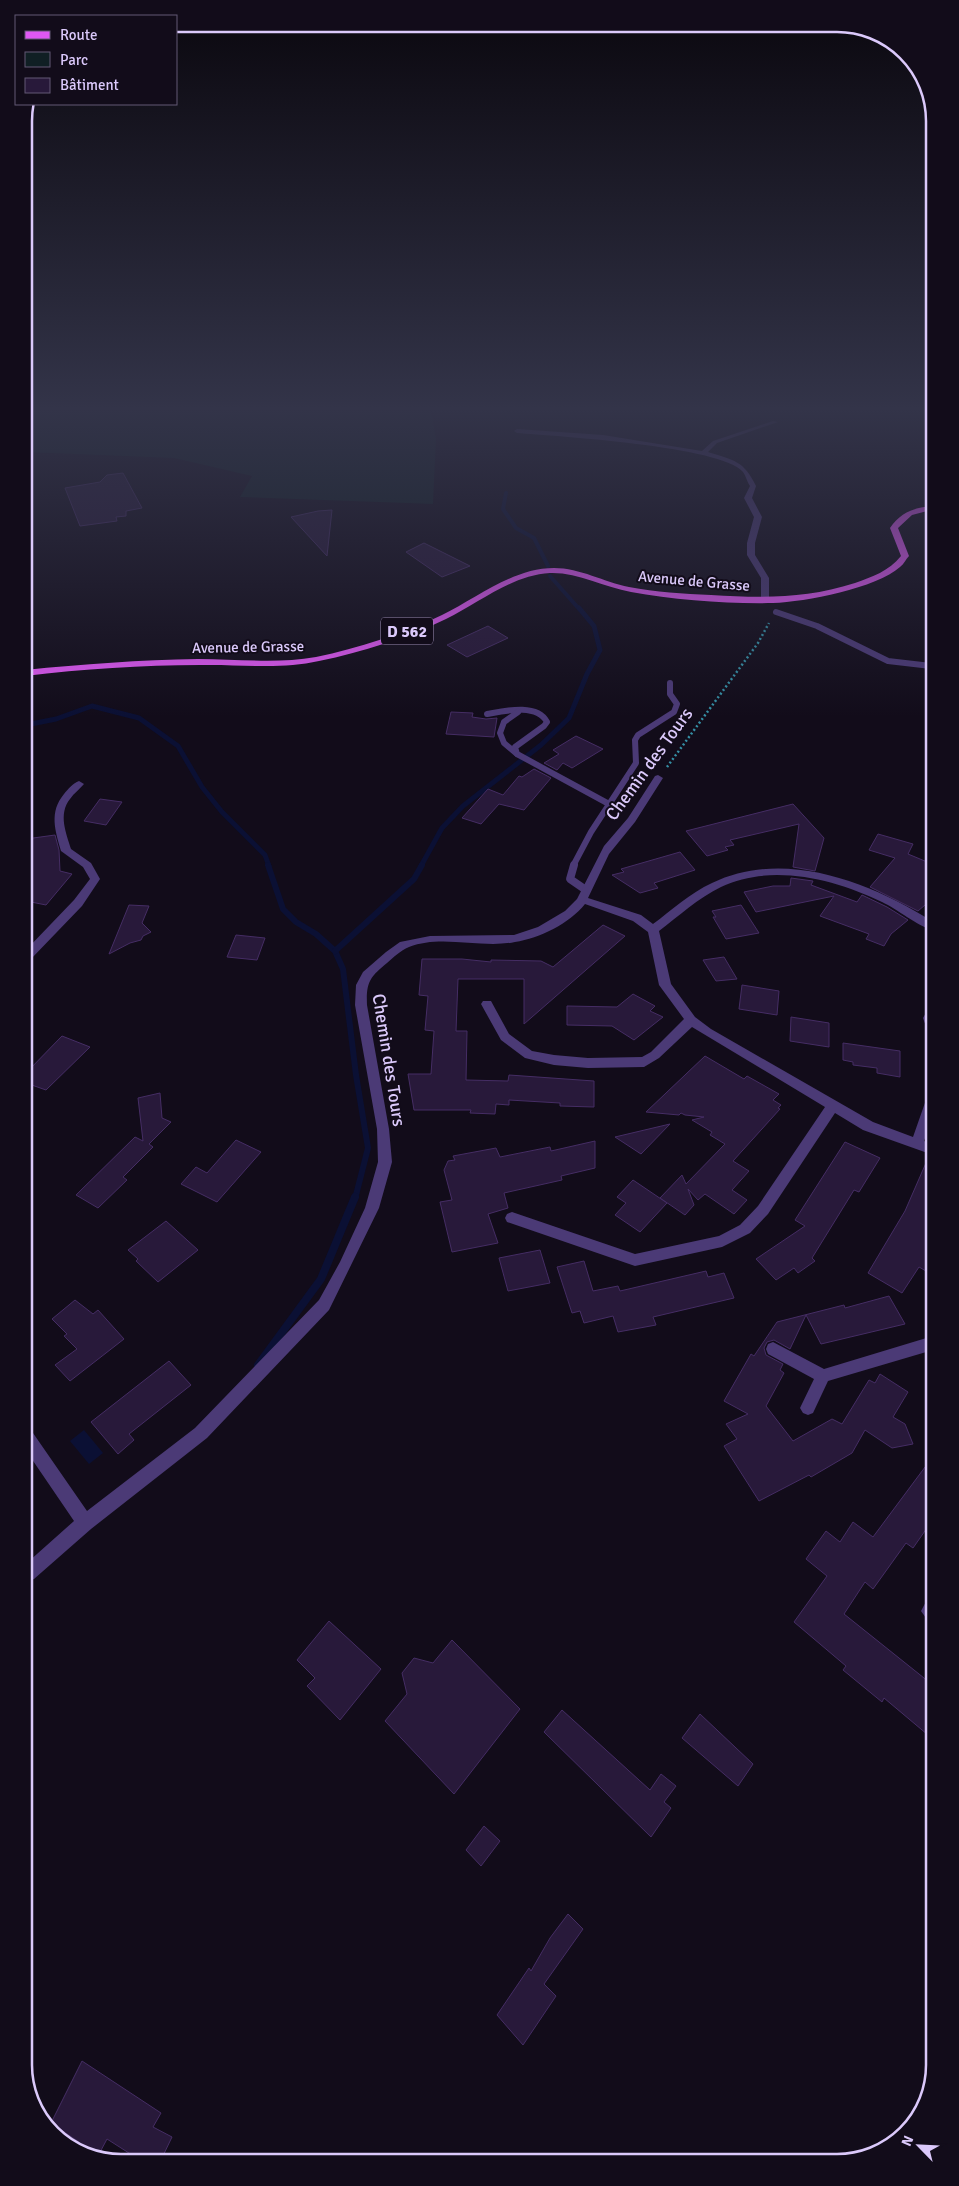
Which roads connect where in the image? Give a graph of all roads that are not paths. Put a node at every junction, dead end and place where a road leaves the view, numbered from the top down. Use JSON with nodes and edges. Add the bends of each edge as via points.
{"nodes":[{"id":1,"x":756,"y":513,"type":"edge"},
{"id":2,"x":909,"y":513,"type":"edge"},
{"id":3,"x":765,"y":600,"type":"junction"},
{"id":4,"x":776,"y":612,"type":"road end"},
{"id":5,"x":926,"y":665,"type":"edge"},
{"id":6,"x":33,"y":672,"type":"edge"},
{"id":7,"x":670,"y":683,"type":"dead end"},
{"id":8,"x":520,"y":711,"type":"junction"},
{"id":9,"x":487,"y":714,"type":"dead end"},
{"id":10,"x":517,"y":754,"type":"junction"},
{"id":11,"x":658,"y":778,"type":"road end"},
{"id":12,"x":79,"y":784,"type":"dead end"},
{"id":13,"x":609,"y":804,"type":"junction"},
{"id":14,"x":584,"y":895,"type":"junction"},
{"id":15,"x":926,"y":922,"type":"edge"},
{"id":16,"x":654,"y":930,"type":"junction"},
{"id":17,"x":33,"y":950,"type":"edge"},
{"id":18,"x":487,"y":1004,"type":"dead end"},
{"id":19,"x":691,"y":1020,"type":"junction"},
{"id":20,"x":832,"y":1106,"type":"junction"},
{"id":21,"x":926,"y":1118,"type":"edge"},
{"id":22,"x":917,"y":1144,"type":"junction"},
{"id":23,"x":926,"y":1147,"type":"edge"},
{"id":24,"x":512,"y":1218,"type":"dead end"},
{"id":25,"x":926,"y":1345,"type":"edge"},
{"id":26,"x":773,"y":1349,"type":"dead end"},
{"id":27,"x":823,"y":1376,"type":"junction"},
{"id":28,"x":808,"y":1408,"type":"dead end"},
{"id":29,"x":32,"y":1446,"type":"edge"},
{"id":30,"x":85,"y":1523,"type":"junction"},
{"id":31,"x":32,"y":1570,"type":"edge"}],
"edges":[{"from":1,"to":3,"type":"street","via":[[752,555],[765,578]]},
{"from":2,"to":3,"type":"main road","name":"Avenue de Grasse","number":"D 562","via":[[894,528],[905,556],[891,572],[802,598]]},
{"from":3,"to":6,"type":"main road","name":"Avenue de Grasse","number":"D 562","via":[[650,593],[616,587],[561,570],[543,571],[516,579],[436,621],[316,659],[289,663],[163,663]]},
{"from":4,"to":5,"type":"lane","via":[[794,616],[842,637],[883,660]]},
{"from":7,"to":13,"type":"lane","via":[[670,694],[677,704],[674,712],[638,735],[635,740],[636,763]]},
{"from":8,"to":9,"type":"lane"},
{"from":8,"to":10,"type":"lane","via":[[500,727],[499,734],[502,742]]},
{"from":8,"to":10,"type":"lane","via":[[543,713],[547,722],[515,747]]},
{"from":10,"to":13,"type":"lane"},
{"from":11,"to":14,"type":"street","name":"Chemin des Tours","via":[[625,829],[609,846]]},
{"from":12,"to":17,"type":"street","via":[[62,800],[57,810],[66,851],[85,862],[95,879]]},
{"from":13,"to":14,"type":"lane","via":[[571,871],[570,879]]},
{"from":14,"to":16,"type":"street","via":[[637,918]]},
{"from":14,"to":30,"type":"street","name":"Chemin des Tours","via":[[571,913],[534,934],[493,941],[432,939],[403,946],[364,978],[360,988],[361,1006],[383,1130],[385,1162],[372,1208],[345,1266],[324,1305],[201,1433]]},
{"from":15,"to":16,"type":"street","via":[[851,885],[791,872],[726,881],[706,890]]},
{"from":16,"to":19,"type":"street","via":[[665,985]]},
{"from":18,"to":19,"type":"street","via":[[505,1037],[529,1054],[588,1063],[644,1062]]},
{"from":19,"to":20,"type":"street"},
{"from":20,"to":22,"type":"street","via":[[868,1126]]},
{"from":20,"to":24,"type":"street","via":[[763,1210],[745,1229],[722,1241],[635,1260]]},
{"from":21,"to":22,"type":"street"},
{"from":22,"to":23,"type":"street"},
{"from":25,"to":27,"type":"street"},
{"from":26,"to":27,"type":"street"},
{"from":27,"to":28,"type":"street"},
{"from":29,"to":30,"type":"street"},
{"from":30,"to":31,"type":"street","name":"Chemin des Tours"}]}
